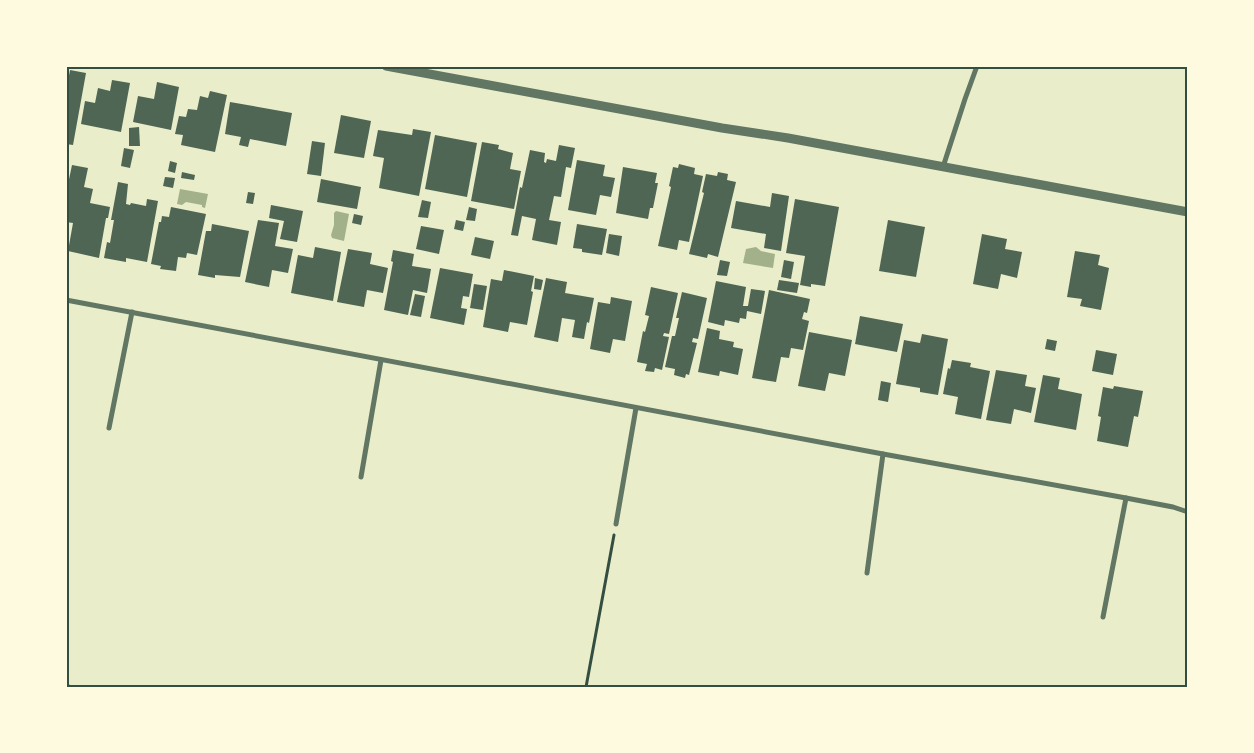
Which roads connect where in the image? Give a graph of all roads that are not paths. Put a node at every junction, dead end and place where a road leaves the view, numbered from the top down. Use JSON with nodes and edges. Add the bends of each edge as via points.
{"nodes":[{"id":1,"x":386,"y":66,"type":"edge"},
{"id":2,"x":977,"y":66,"type":"edge"},
{"id":3,"x":943,"y":168,"type":"junction"},
{"id":4,"x":1188,"y":212,"type":"edge"},
{"id":5,"x":66,"y":300,"type":"edge"},
{"id":6,"x":132,"y":312,"type":"junction"},
{"id":7,"x":381,"y":360,"type":"junction"},
{"id":8,"x":636,"y":408,"type":"junction"},
{"id":9,"x":109,"y":428,"type":"dead end"},
{"id":10,"x":883,"y":454,"type":"junction"},
{"id":11,"x":362,"y":477,"type":"dead end"},
{"id":12,"x":1126,"y":498,"type":"junction"},
{"id":13,"x":1188,"y":512,"type":"edge"},
{"id":14,"x":616,"y":524,"type":"road end"},
{"id":15,"x":867,"y":573,"type":"dead end"},
{"id":16,"x":1103,"y":617,"type":"dead end"}],
"edges":[{"from":1,"to":3,"type":"street"},
{"from":2,"to":3,"type":"street"},
{"from":3,"to":4,"type":"street"},
{"from":5,"to":6,"type":"street"},
{"from":6,"to":7,"type":"street"},
{"from":6,"to":9,"type":"street"},
{"from":7,"to":8,"type":"street"},
{"from":7,"to":11,"type":"street"},
{"from":8,"to":10,"type":"street"},
{"from":8,"to":14,"type":"street"},
{"from":10,"to":12,"type":"street"},
{"from":10,"to":15,"type":"street"},
{"from":12,"to":13,"type":"street"},
{"from":12,"to":16,"type":"street"}]}
